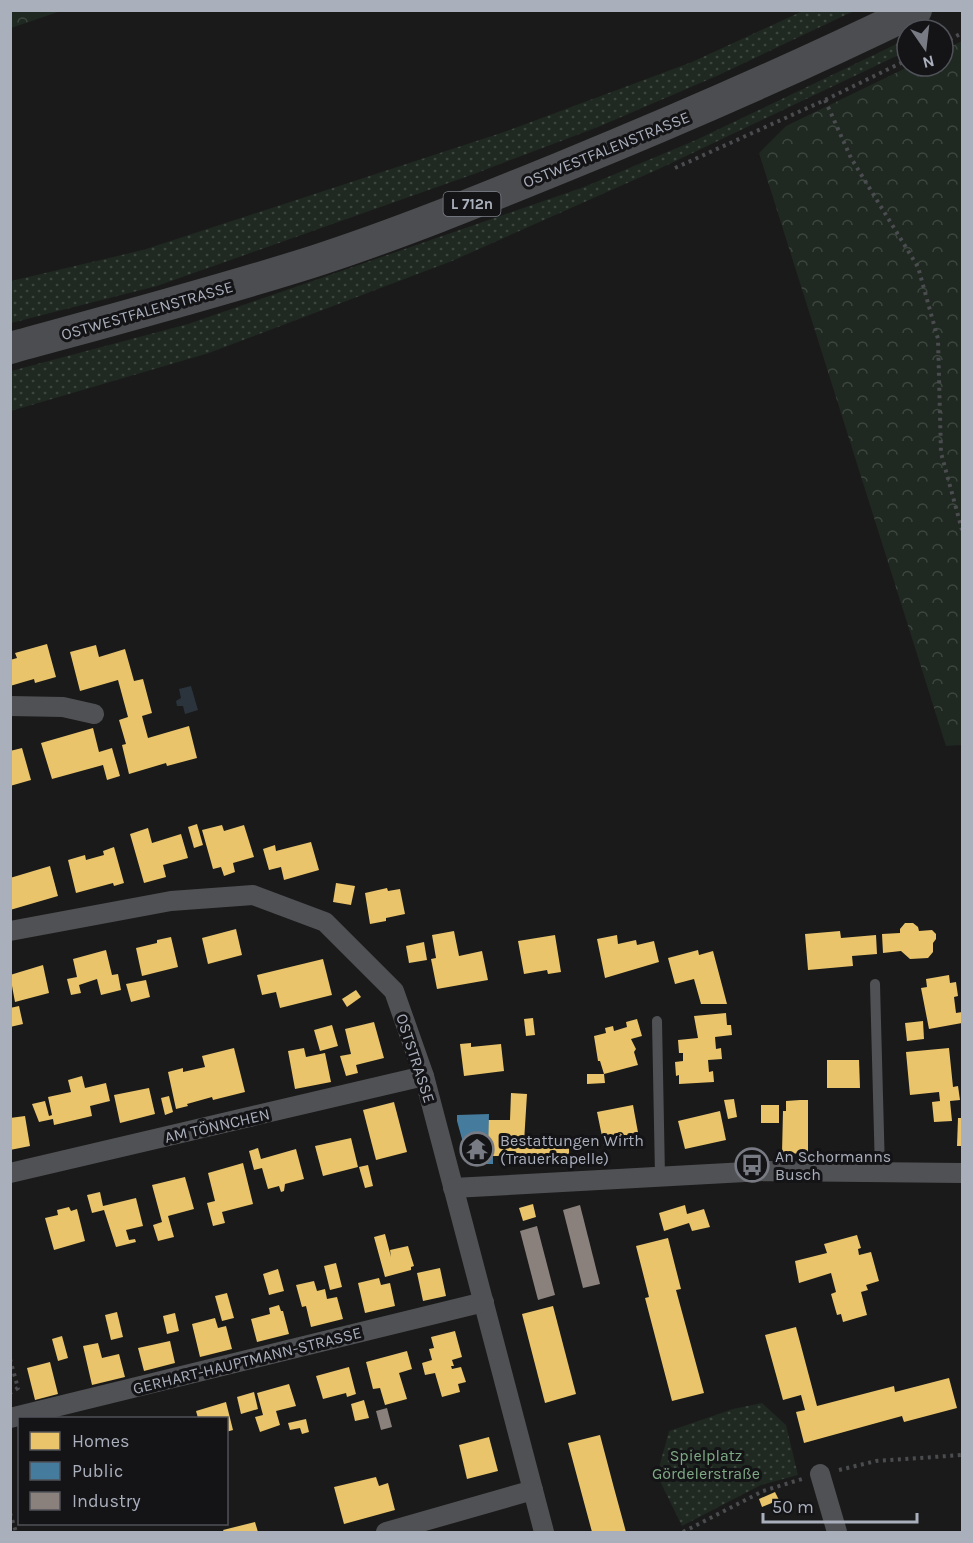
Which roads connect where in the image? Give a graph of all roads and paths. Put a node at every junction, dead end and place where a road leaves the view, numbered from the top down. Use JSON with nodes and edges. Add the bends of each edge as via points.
{"nodes":[{"id":1,"x":916,"y":10,"type":"edge"},
{"id":2,"x":895,"y":66,"type":"edge"},
{"id":3,"x":825,"y":100,"type":"junction"},
{"id":4,"x":675,"y":168,"type":"dead end"},
{"id":5,"x":10,"y":348,"type":"edge"},
{"id":6,"x":963,"y":530,"type":"edge"},
{"id":7,"x":10,"y":706,"type":"edge"},
{"id":8,"x":94,"y":714,"type":"dead end"},
{"id":9,"x":10,"y":931,"type":"edge"},
{"id":10,"x":875,"y":984,"type":"dead end"},
{"id":11,"x":657,"y":1021,"type":"dead end"},
{"id":12,"x":424,"y":1076,"type":"junction"},
{"id":13,"x":880,"y":1172,"type":"junction"},
{"id":14,"x":10,"y":1173,"type":"edge"},
{"id":15,"x":963,"y":1173,"type":"edge"},
{"id":16,"x":660,"y":1176,"type":"junction"},
{"id":17,"x":453,"y":1188,"type":"junction"},
{"id":18,"x":484,"y":1302,"type":"junction"},
{"id":19,"x":10,"y":1359,"type":"edge"},
{"id":20,"x":10,"y":1393,"type":"edge"},
{"id":21,"x":10,"y":1418,"type":"edge"},
{"id":22,"x":820,"y":1474,"type":"dead end"},
{"id":23,"x":533,"y":1490,"type":"junction"},
{"id":24,"x":10,"y":1513,"type":"edge"},
{"id":25,"x":16,"y":1533,"type":"edge"},
{"id":26,"x":386,"y":1533,"type":"edge"},
{"id":27,"x":544,"y":1533,"type":"edge"},
{"id":28,"x":837,"y":1533,"type":"edge"}],
"edges":[{"from":1,"to":5,"type":"main road","name":"OSTWESTFALENSTRASSE","number":"L 712n","via":[[692,114],[464,207],[316,261]]},
{"from":2,"to":3,"type":"path"},
{"from":3,"to":4,"type":"path"},
{"from":3,"to":6,"type":"path","via":[[851,158],[918,267],[938,339],[941,453]]},
{"from":7,"to":8,"type":"street","via":[[63,707]]},
{"from":9,"to":12,"type":"street","name":"OSTSTRASSE","via":[[171,901],[253,895],[325,922],[394,991]]},
{"from":10,"to":13,"type":"lane"},
{"from":11,"to":16,"type":"lane"},
{"from":12,"to":14,"type":"street","name":"AM TÖNNCHEN"},
{"from":12,"to":17,"type":"street","name":"OSTSTRASSE"},
{"from":13,"to":15,"type":"street"},
{"from":13,"to":16,"type":"street","via":[[766,1171]]},
{"from":16,"to":17,"type":"street"},
{"from":17,"to":18,"type":"street","name":"OSTSTRASSE"},
{"from":18,"to":21,"type":"street","name":"GERHART-HAUPTMANN-STRASSE"},
{"from":18,"to":23,"type":"street","name":"OSTSTRASSE"},
{"from":19,"to":20,"type":"path","via":[[18,1388]]},
{"from":22,"to":28,"type":"street"},
{"from":23,"to":26,"type":"street"},
{"from":23,"to":27,"type":"street","name":"OSTSTRASSE"},
{"from":24,"to":25,"type":"path"}]}
